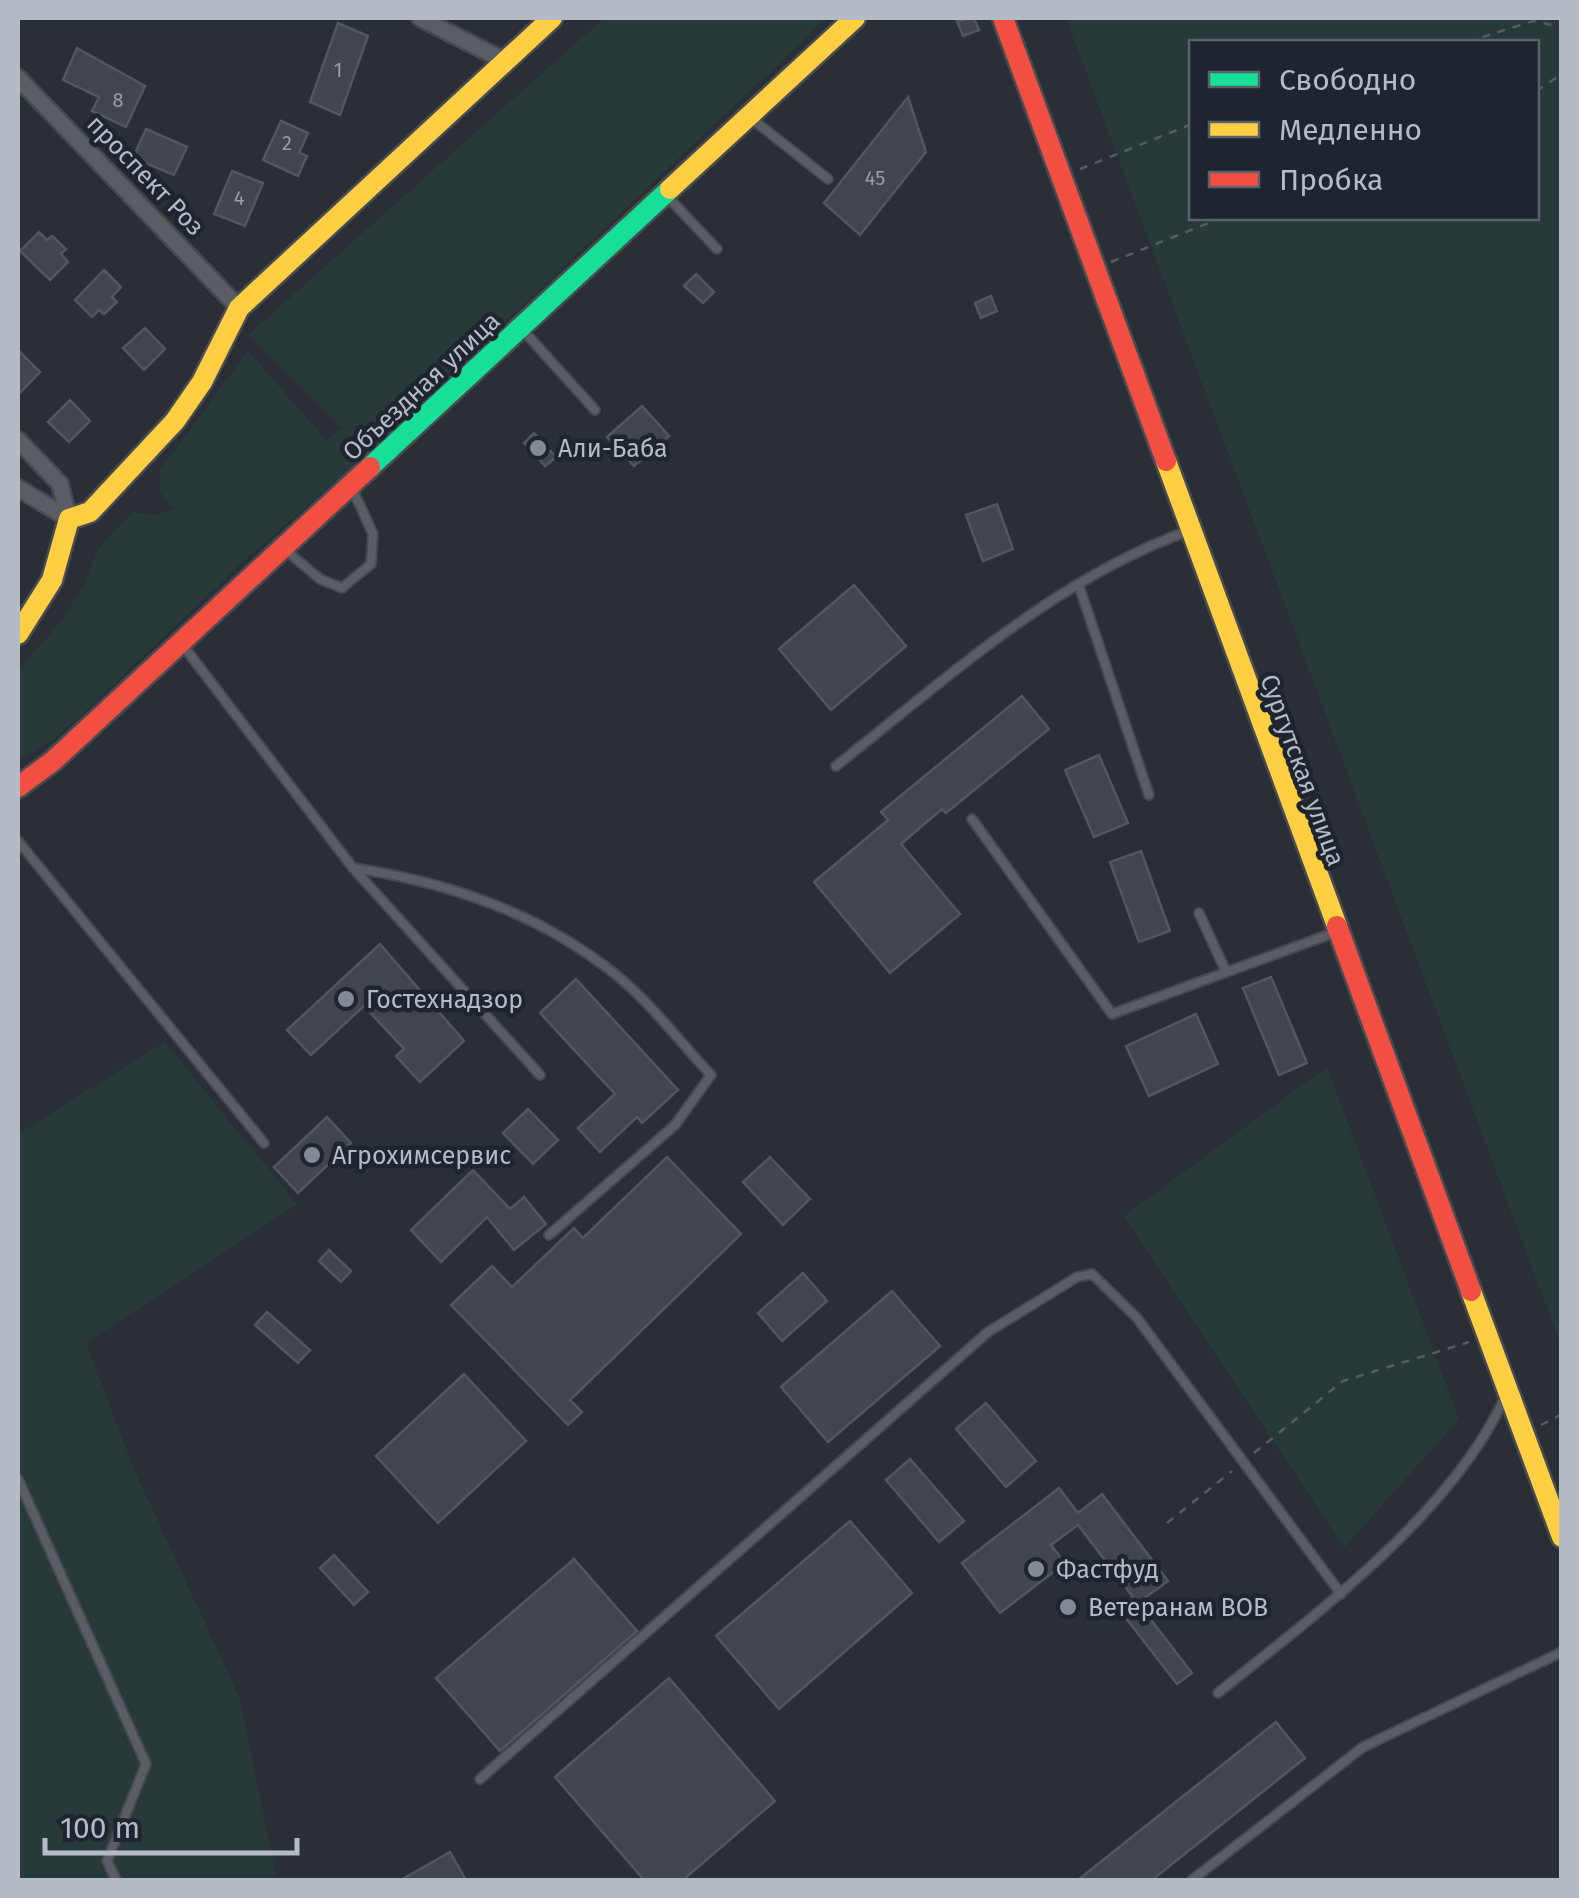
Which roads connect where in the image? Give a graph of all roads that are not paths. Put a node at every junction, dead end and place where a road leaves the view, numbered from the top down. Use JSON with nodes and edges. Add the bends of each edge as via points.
{"nodes":[{"id":1,"x":420,"y":18,"type":"edge"},
{"id":2,"x":552,"y":18,"type":"edge"},
{"id":3,"x":855,"y":18,"type":"edge"},
{"id":4,"x":1004,"y":18,"type":"edge"},
{"id":5,"x":505,"y":61,"type":"junction"},
{"id":6,"x":18,"y":78,"type":"edge"},
{"id":7,"x":748,"y":116,"type":"junction"},
{"id":8,"x":828,"y":179,"type":"dead end"},
{"id":9,"x":665,"y":194,"type":"junction"},
{"id":10,"x":717,"y":249,"type":"dead end"},
{"id":11,"x":239,"y":308,"type":"junction"},
{"id":12,"x":521,"y":328,"type":"junction"},
{"id":13,"x":595,"y":410,"type":"dead end"},
{"id":14,"x":18,"y":440,"type":"edge"},
{"id":15,"x":350,"y":486,"type":"junction"},
{"id":16,"x":18,"y":488,"type":"edge"},
{"id":17,"x":90,"y":512,"type":"junction"},
{"id":18,"x":69,"y":518,"type":"junction"},
{"id":19,"x":1189,"y":530,"type":"junction"},
{"id":20,"x":63,"y":548,"type":"junction"},
{"id":21,"x":283,"y":548,"type":"junction"},
{"id":22,"x":1079,"y":586,"type":"junction"},
{"id":23,"x":18,"y":634,"type":"edge"},
{"id":24,"x":181,"y":643,"type":"junction"},
{"id":25,"x":836,"y":766,"type":"dead end"},
{"id":26,"x":18,"y":787,"type":"edge"},
{"id":27,"x":1149,"y":795,"type":"dead end"},
{"id":28,"x":972,"y":819,"type":"dead end"},
{"id":29,"x":18,"y":841,"type":"edge"},
{"id":30,"x":353,"y":868,"type":"junction"},
{"id":31,"x":1199,"y":913,"type":"dead end"},
{"id":32,"x":1336,"y":932,"type":"junction"},
{"id":33,"x":1226,"y":972,"type":"junction"},
{"id":34,"x":540,"y":1075,"type":"dead end"},
{"id":35,"x":264,"y":1143,"type":"dead end"},
{"id":36,"x":549,"y":1235,"type":"dead end"},
{"id":37,"x":1506,"y":1395,"type":"junction"},
{"id":38,"x":18,"y":1479,"type":"edge"},
{"id":39,"x":1562,"y":1537,"type":"edge"},
{"id":40,"x":1342,"y":1594,"type":"junction"},
{"id":41,"x":1562,"y":1652,"type":"edge"},
{"id":42,"x":1218,"y":1693,"type":"dead end"},
{"id":43,"x":480,"y":1779,"type":"dead end"},
{"id":44,"x":116,"y":1880,"type":"edge"},
{"id":45,"x":1192,"y":1880,"type":"edge"}],
"edges":[{"from":1,"to":5,"type":"street"},
{"from":2,"to":5,"type":"street"},
{"from":3,"to":7,"type":"street","name":"Объездная улица"},
{"from":4,"to":19,"type":"street","name":"Сургутская улица"},
{"from":5,"to":11,"type":"street"},
{"from":6,"to":11,"type":"street","name":"проспект Роз"},
{"from":7,"to":8,"type":"lane"},
{"from":7,"to":9,"type":"street","name":"Объездная улица"},
{"from":9,"to":10,"type":"lane"},
{"from":9,"to":12,"type":"street","name":"Объездная улица"},
{"from":11,"to":17,"type":"street","via":[[175,422]]},
{"from":12,"to":13,"type":"lane"},
{"from":12,"to":15,"type":"street","name":"Объездная улица"},
{"from":14,"to":18,"type":"street","via":[[60,484]]},
{"from":15,"to":21,"type":"street","name":"Объездная улица"},
{"from":15,"to":21,"type":"lane","via":[[373,534],[371,564],[342,588]]},
{"from":16,"to":18,"type":"street"},
{"from":17,"to":18,"type":"street"},
{"from":17,"to":20,"type":"street"},
{"from":18,"to":20,"type":"street"},
{"from":19,"to":22,"type":"lane"},
{"from":19,"to":32,"type":"street","name":"Сургутская улица"},
{"from":20,"to":23,"type":"street","via":[[36,614]]},
{"from":21,"to":24,"type":"street","name":"Объездная улица"},
{"from":22,"to":25,"type":"lane","via":[[1013,625]]},
{"from":22,"to":27,"type":"lane"},
{"from":24,"to":26,"type":"street","name":"Объездная улица"},
{"from":24,"to":30,"type":"lane"},
{"from":28,"to":33,"type":"lane","via":[[1112,1014]]},
{"from":29,"to":35,"type":"lane"},
{"from":30,"to":34,"type":"lane"},
{"from":30,"to":36,"type":"lane","via":[[406,876],[533,920],[616,975],[712,1075],[675,1125]]},
{"from":31,"to":33,"type":"lane"},
{"from":32,"to":33,"type":"lane"},
{"from":32,"to":37,"type":"street","name":"Сургутская улица"},
{"from":37,"to":39,"type":"street","name":"Сургутская улица"},
{"from":37,"to":40,"type":"lane","via":[[1458,1472]]},
{"from":38,"to":44,"type":"lane","via":[[146,1764],[107,1861]]},
{"from":40,"to":42,"type":"lane"},
{"from":40,"to":43,"type":"lane","via":[[1136,1318],[1092,1274],[1078,1277],[988,1332]]},
{"from":41,"to":45,"type":"lane","via":[[1363,1746]]}]}
